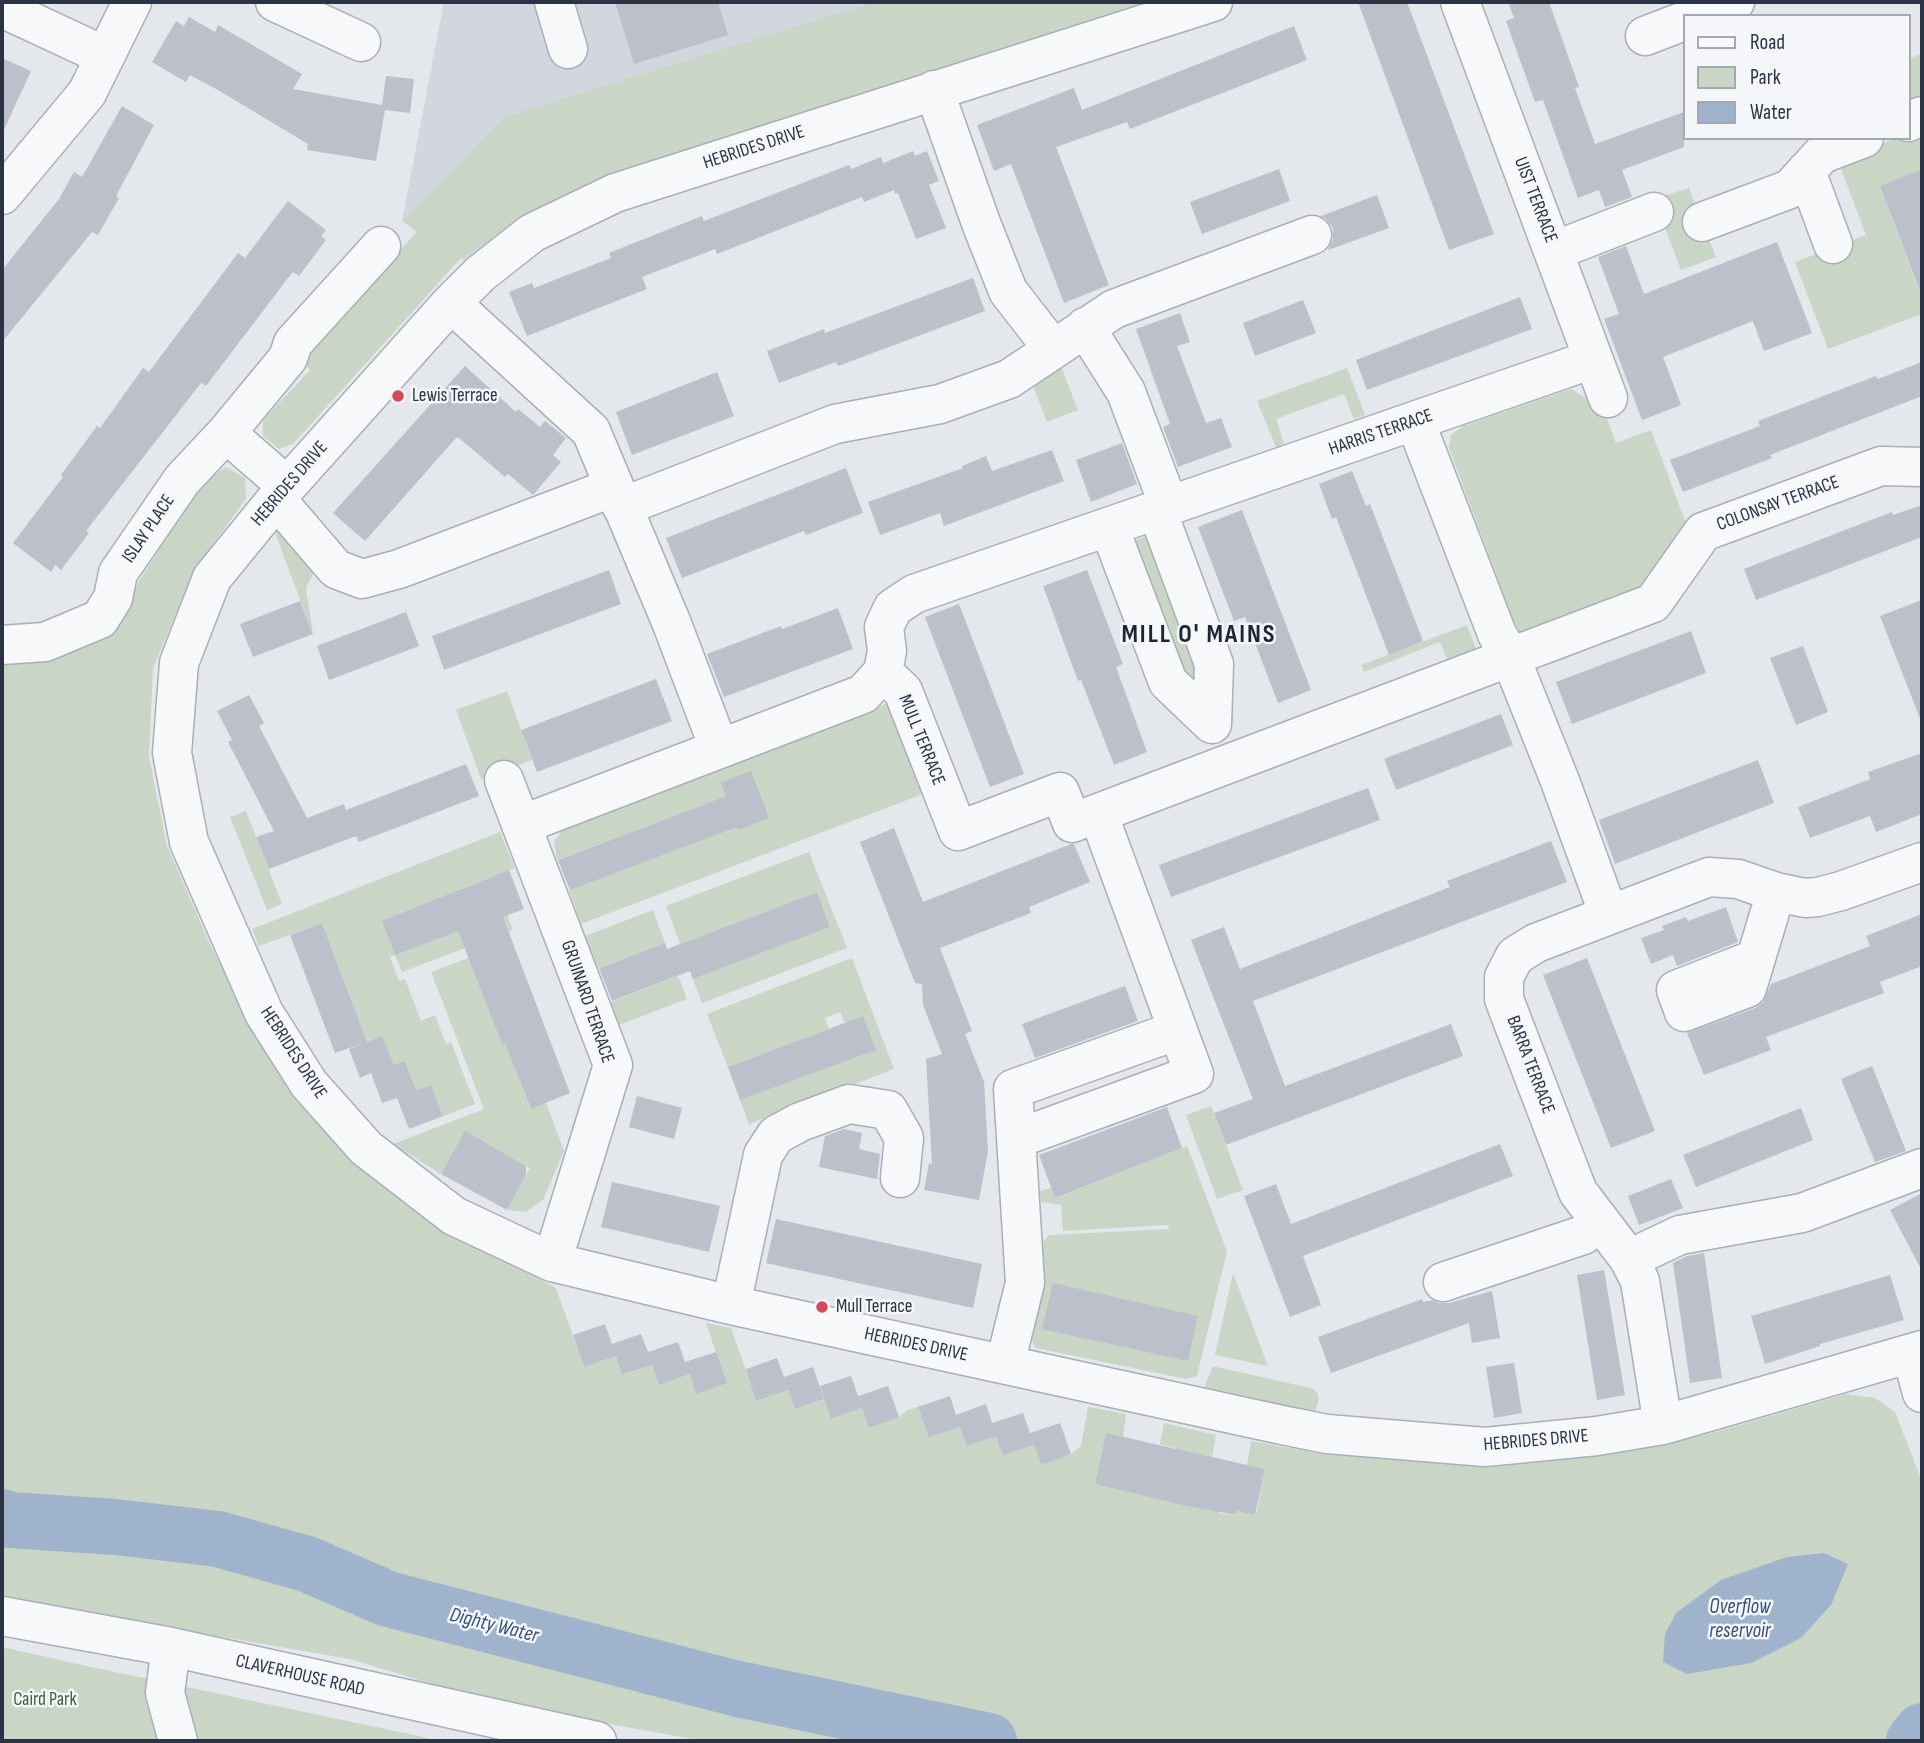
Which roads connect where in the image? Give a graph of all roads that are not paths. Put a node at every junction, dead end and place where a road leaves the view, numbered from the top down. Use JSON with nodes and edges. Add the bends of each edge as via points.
{"nodes":[{"id":1,"x":132,"y":2,"type":"edge"},
{"id":2,"x":275,"y":2,"type":"edge"},
{"id":3,"x":554,"y":2,"type":"edge"},
{"id":4,"x":1213,"y":2,"type":"edge"},
{"id":5,"x":1460,"y":2,"type":"edge"},
{"id":6,"x":1735,"y":2,"type":"edge"},
{"id":7,"x":2,"y":8,"type":"edge"},
{"id":8,"x":1703,"y":14,"type":"edge"},
{"id":9,"x":1682,"y":22,"type":"edge"},
{"id":10,"x":1645,"y":36,"type":"dead end"},
{"id":11,"x":361,"y":42,"type":"dead end"},
{"id":12,"x":568,"y":49,"type":"dead end"},
{"id":13,"x":105,"y":56,"type":"junction"},
{"id":14,"x":934,"y":90,"type":"junction"},
{"id":15,"x":1859,"y":140,"type":"edge"},
{"id":16,"x":1806,"y":171,"type":"junction"},
{"id":17,"x":2,"y":195,"type":"edge"},
{"id":18,"x":1654,"y":212,"type":"dead end"},
{"id":19,"x":1702,"y":222,"type":"dead end"},
{"id":20,"x":1312,"y":235,"type":"dead end"},
{"id":21,"x":1833,"y":243,"type":"dead end"},
{"id":22,"x":382,"y":246,"type":"dead end"},
{"id":23,"x":1554,"y":251,"type":"junction"},
{"id":24,"x":452,"y":303,"type":"junction"},
{"id":25,"x":1085,"y":327,"type":"junction"},
{"id":26,"x":1053,"y":349,"type":"junction"},
{"id":27,"x":1593,"y":359,"type":"junction"},
{"id":28,"x":1608,"y":398,"type":"dead end"},
{"id":29,"x":1415,"y":421,"type":"junction"},
{"id":30,"x":226,"y":433,"type":"junction"},
{"id":31,"x":1922,"y":467,"type":"edge"},
{"id":32,"x":281,"y":492,"type":"junction"},
{"id":33,"x":618,"y":497,"type":"junction"},
{"id":34,"x":1163,"y":508,"type":"junction"},
{"id":35,"x":1109,"y":527,"type":"junction"},
{"id":36,"x":2,"y":645,"type":"edge"},
{"id":37,"x":1510,"y":656,"type":"junction"},
{"id":38,"x":883,"y":672,"type":"junction"},
{"id":39,"x":1212,"y":724,"type":"junction"},
{"id":40,"x":719,"y":748,"type":"junction"},
{"id":41,"x":1228,"y":764,"type":"junction"},
{"id":42,"x":504,"y":780,"type":"dead end"},
{"id":43,"x":1098,"y":813,"type":"junction"},
{"id":44,"x":521,"y":825,"type":"junction"},
{"id":45,"x":1922,"y":862,"type":"edge"},
{"id":46,"x":1776,"y":892,"type":"junction"},
{"id":47,"x":1609,"y":915,"type":"junction"},
{"id":48,"x":1755,"y":959,"type":"dead end"},
{"id":49,"x":1922,"y":1168,"type":"edge"},
{"id":50,"x":900,"y":1178,"type":"dead end"},
{"id":51,"x":1600,"y":1223,"type":"junction"},
{"id":52,"x":1629,"y":1259,"type":"junction"},
{"id":53,"x":552,"y":1262,"type":"junction"},
{"id":54,"x":1443,"y":1282,"type":"dead end"},
{"id":55,"x":731,"y":1305,"type":"junction"},
{"id":56,"x":1917,"y":1351,"type":"edge"},
{"id":57,"x":1005,"y":1364,"type":"junction"},
{"id":58,"x":1922,"y":1392,"type":"edge"},
{"id":59,"x":1663,"y":1424,"type":"junction"},
{"id":60,"x":2,"y":1616,"type":"edge"},
{"id":61,"x":171,"y":1647,"type":"junction"},
{"id":62,"x":178,"y":1741,"type":"edge"},
{"id":63,"x":597,"y":1741,"type":"edge"}],
"edges":[{"from":1,"to":13,"type":"street"},
{"from":2,"to":11,"type":"street"},
{"from":3,"to":12,"type":"street"},
{"from":4,"to":14,"type":"street","name":"HEBRIDES DRIVE"},
{"from":5,"to":23,"type":"street","name":"UIST TERRACE"},
{"from":6,"to":8,"type":"street"},
{"from":7,"to":13,"type":"street"},
{"from":9,"to":10,"type":"street"},
{"from":13,"to":17,"type":"street","via":[[87,93]]},
{"from":14,"to":24,"type":"street","name":"HEBRIDES DRIVE","via":[[615,192],[532,233]]},
{"from":14,"to":26,"type":"street","via":[[1009,291]]},
{"from":15,"to":16,"type":"street","via":[[1822,154]]},
{"from":16,"to":19,"type":"street","via":[[1790,189]]},
{"from":16,"to":21,"type":"street"},
{"from":18,"to":23,"type":"street"},
{"from":20,"to":25,"type":"street","via":[[1114,309]]},
{"from":22,"to":30,"type":"street","name":"ISLAY PLACE","via":[[293,343],[288,358]]},
{"from":23,"to":27,"type":"street","name":"UIST TERRACE"},
{"from":24,"to":32,"type":"street","name":"HEBRIDES DRIVE"},
{"from":24,"to":33,"type":"street","via":[[592,431]]},
{"from":25,"to":26,"type":"street"},
{"from":25,"to":34,"type":"street","via":[[1126,392]]},
{"from":26,"to":33,"type":"street","via":[[1009,379],[940,404],[835,424]]},
{"from":27,"to":28,"type":"street","name":"UIST TERRACE"},
{"from":27,"to":29,"type":"street","name":"HARRIS TERRACE"},
{"from":29,"to":34,"type":"street","name":"HARRIS TERRACE"},
{"from":29,"to":37,"type":"street","via":[[1497,634]]},
{"from":30,"to":32,"type":"street"},
{"from":30,"to":36,"type":"street","name":"ISLAY PLACE","via":[[182,480],[118,573],[113,598],[100,618],[45,642]]},
{"from":31,"to":37,"type":"street","name":"COLONSAY TERRACE","via":[[1881,467],[1703,532],[1653,603]]},
{"from":32,"to":33,"type":"street","via":[[336,569],[362,579]]},
{"from":32,"to":53,"type":"street","name":"HEBRIDES DRIVE","via":[[212,578],[178,663],[172,753],[189,842],[264,1013],[309,1084],[366,1148],[454,1216]]},
{"from":33,"to":40,"type":"street"},
{"from":34,"to":35,"type":"street","name":"HARRIS TERRACE"},
{"from":34,"to":39,"type":"street","via":[[1214,664]]},
{"from":35,"to":38,"type":"street","name":"HARRIS TERRACE","via":[[914,594],[893,608],[884,627],[887,651]]},
{"from":35,"to":39,"type":"street","via":[[1168,682]]},
{"from":37,"to":41,"type":"street","name":"COLONSAY TERRACE"},
{"from":37,"to":47,"type":"street"},
{"from":38,"to":40,"type":"street","via":[[863,694]]},
{"from":38,"to":43,"type":"street","name":"MULL TERRACE","via":[[903,691],[958,831],[1060,792],[1072,823]]},
{"from":39,"to":41,"type":"street"},
{"from":40,"to":44,"type":"street"},
{"from":41,"to":43,"type":"street","name":"COLONSAY TERRACE"},
{"from":42,"to":44,"type":"street","name":"GRUINARD TERRACE"},
{"from":43,"to":57,"type":"street","via":[[1194,1074],[1016,1139],[1025,1283]]},
{"from":44,"to":53,"type":"street","name":"GRUINARD TERRACE","via":[[613,1066]]},
{"from":45,"to":46,"type":"street","name":"BARRA TERRACE","via":[[1818,897]]},
{"from":46,"to":47,"type":"street","name":"BARRA TERRACE","via":[[1738,879],[1709,877]]},
{"from":46,"to":48,"type":"street"},
{"from":47,"to":51,"type":"street","name":"BARRA TERRACE","via":[[1536,943],[1515,956],[1504,977],[1504,999],[1578,1192]]},
{"from":49,"to":52,"type":"street","via":[[1802,1213],[1680,1235]]},
{"from":50,"to":55,"type":"street","via":[[904,1139],[888,1110],[849,1104],[776,1135],[763,1155]]},
{"from":51,"to":52,"type":"street","name":"BARRA TERRACE"},
{"from":51,"to":54,"type":"street","via":[[1583,1235]]},
{"from":52,"to":59,"type":"street","name":"BARRA TERRACE","via":[[1640,1281]]},
{"from":53,"to":55,"type":"street","name":"HEBRIDES DRIVE"},
{"from":55,"to":57,"type":"street","name":"HEBRIDES DRIVE"},
{"from":56,"to":58,"type":"street"},
{"from":56,"to":59,"type":"street","name":"HEBRIDES DRIVE"},
{"from":57,"to":59,"type":"street","name":"HEBRIDES DRIVE","via":[[1340,1435],[1485,1447]]},
{"from":60,"to":61,"type":"street","name":"CLAVERHOUSE ROAD"},
{"from":61,"to":62,"type":"street","via":[[165,1693]]},
{"from":61,"to":63,"type":"street","name":"CLAVERHOUSE ROAD"}]}
